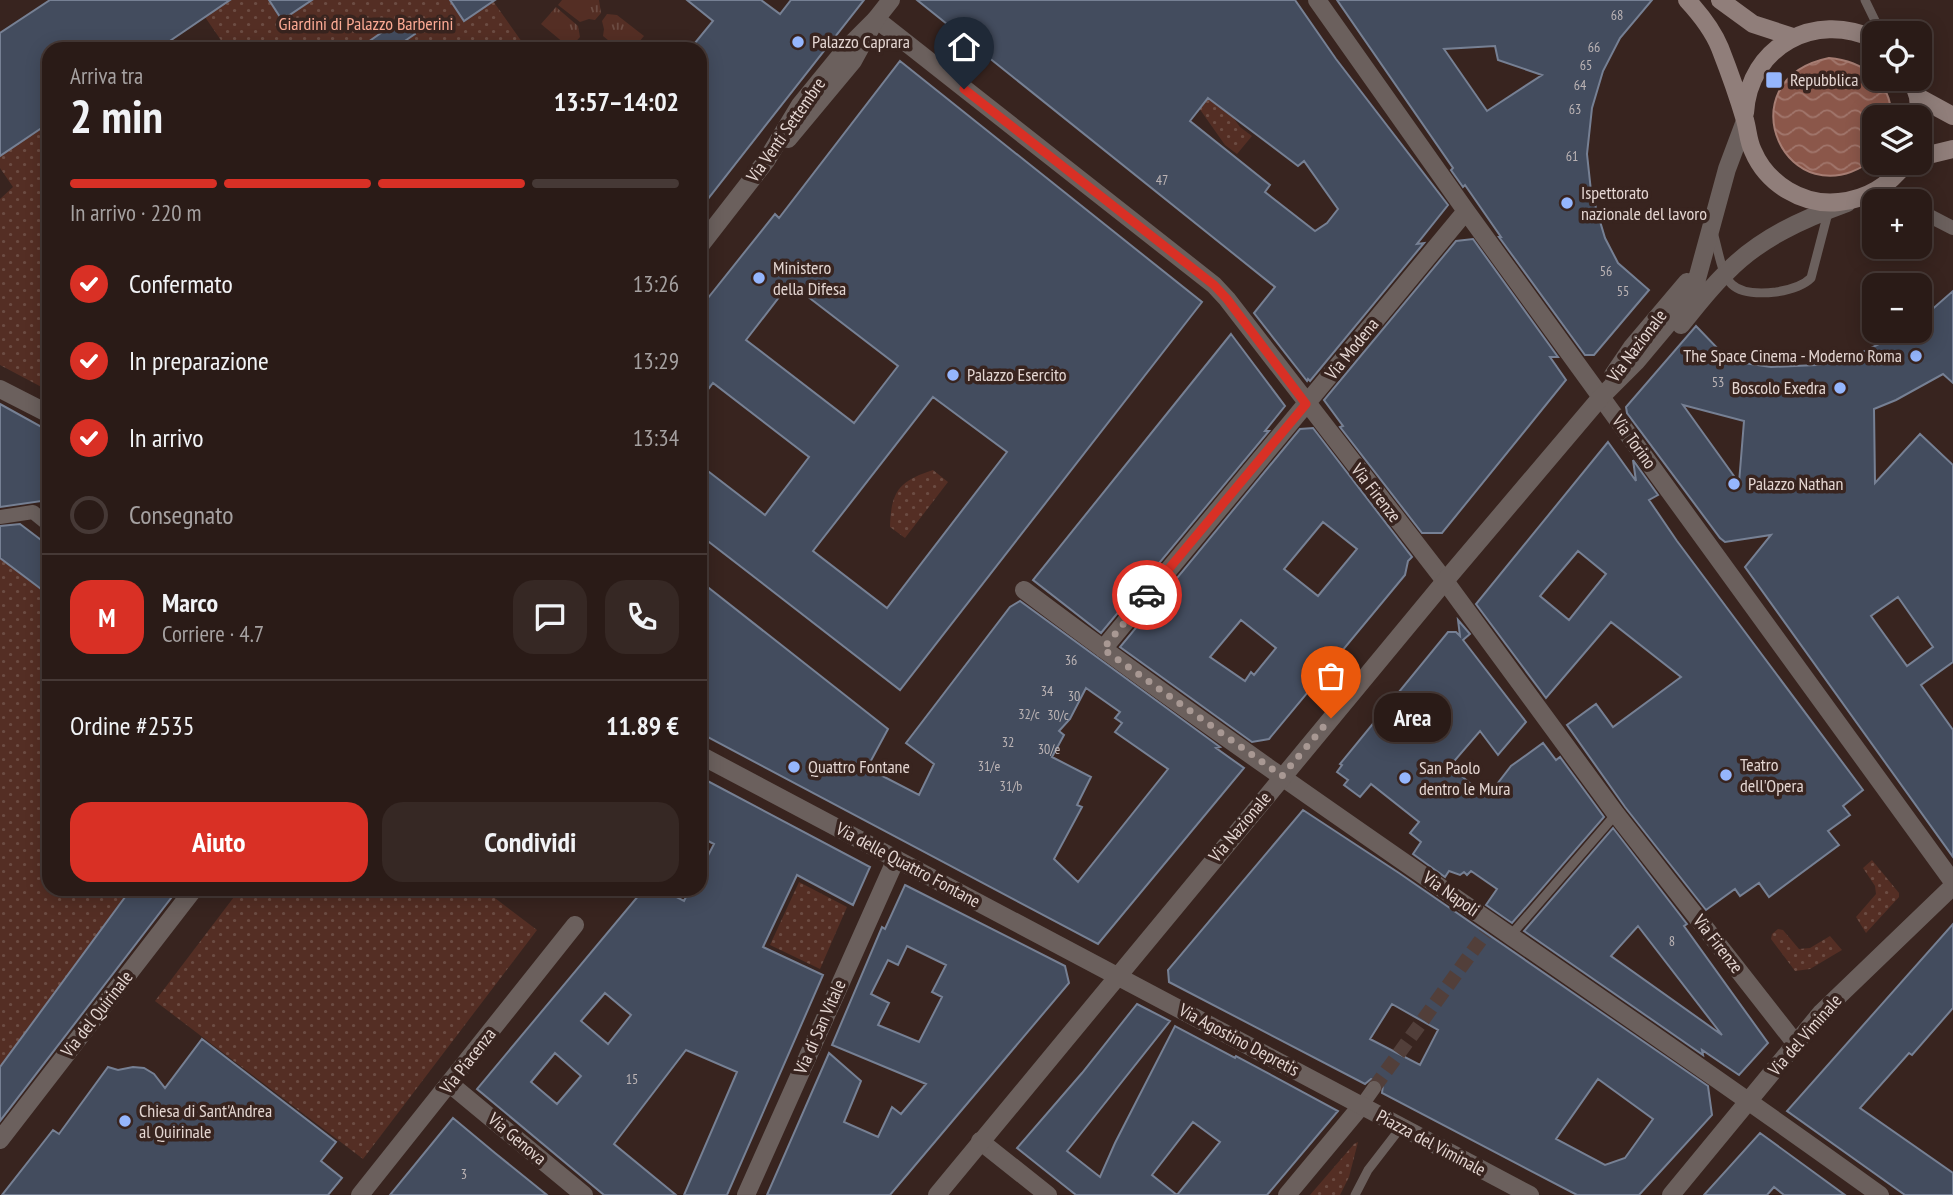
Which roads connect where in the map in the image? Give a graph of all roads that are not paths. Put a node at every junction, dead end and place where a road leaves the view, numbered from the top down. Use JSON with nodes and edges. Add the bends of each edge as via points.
{"nodes":[{"id":1,"x":891,"y":0,"type":"edge"},
{"id":2,"x":1317,"y":0,"type":"edge"},
{"id":3,"x":1687,"y":0,"type":"edge"},
{"id":4,"x":1720,"y":0,"type":"edge"},
{"id":5,"x":1865,"y":0,"type":"edge"},
{"id":6,"x":876,"y":19,"type":"junction"},
{"id":7,"x":1875,"y":21,"type":"edge"},
{"id":8,"x":1862,"y":34,"type":"edge"},
{"id":9,"x":1793,"y":37,"type":"junction"},
{"id":10,"x":1916,"y":91,"type":"edge"},
{"id":11,"x":1918,"y":97,"type":"junction"},
{"id":12,"x":1919,"y":105,"type":"edge"},
{"id":13,"x":1953,"y":117,"type":"edge"},
{"id":14,"x":1745,"y":121,"type":"junction"},
{"id":15,"x":1953,"y":149,"type":"edge"},
{"id":16,"x":1932,"y":154,"type":"edge"},
{"id":17,"x":1932,"y":157,"type":"edge"},
{"id":18,"x":1953,"y":158,"type":"edge"},
{"id":19,"x":1897,"y":175,"type":"edge"},
{"id":20,"x":1859,"y":198,"type":"junction"},
{"id":21,"x":1862,"y":198,"type":"edge"},
{"id":22,"x":1829,"y":209,"type":"junction"},
{"id":23,"x":1466,"y":211,"type":"junction"},
{"id":24,"x":1932,"y":217,"type":"edge"},
{"id":25,"x":1712,"y":227,"type":"junction"},
{"id":26,"x":1953,"y":228,"type":"edge"},
{"id":27,"x":707,"y":237,"type":"edge"},
{"id":28,"x":1724,"y":274,"type":"junction"},
{"id":29,"x":1683,"y":305,"type":"junction"},
{"id":30,"x":1,"y":390,"type":"edge"},
{"id":31,"x":1601,"y":397,"type":"junction"},
{"id":32,"x":1306,"y":404,"type":"junction"},
{"id":33,"x":42,"y":410,"type":"edge"},
{"id":34,"x":0,"y":517,"type":"edge"},
{"id":35,"x":42,"y":520,"type":"edge"},
{"id":36,"x":1445,"y":581,"type":"junction"},
{"id":37,"x":1024,"y":590,"type":"dead end"},
{"id":38,"x":1103,"y":649,"type":"junction"},
{"id":39,"x":707,"y":759,"type":"edge"},
{"id":40,"x":1282,"y":776,"type":"junction"},
{"id":41,"x":1616,"y":814,"type":"junction"},
{"id":42,"x":897,"y":859,"type":"junction"},
{"id":43,"x":1953,"y":884,"type":"edge"},
{"id":44,"x":189,"y":896,"type":"edge"},
{"id":45,"x":575,"y":925,"type":"dead end"},
{"id":46,"x":1511,"y":935,"type":"junction"},
{"id":47,"x":1116,"y":975,"type":"junction"},
{"id":48,"x":1796,"y":1044,"type":"junction"},
{"id":49,"x":450,"y":1084,"type":"junction"},
{"id":50,"x":1374,"y":1088,"type":"tunnel mouth"},
{"id":51,"x":1750,"y":1101,"type":"junction"},
{"id":52,"x":1362,"y":1105,"type":"junction"},
{"id":53,"x":1402,"y":1126,"type":"junction"},
{"id":54,"x":0,"y":1140,"type":"edge"},
{"id":55,"x":980,"y":1141,"type":"junction"},
{"id":56,"x":360,"y":1195,"type":"edge"},
{"id":57,"x":584,"y":1195,"type":"edge"},
{"id":58,"x":746,"y":1195,"type":"edge"},
{"id":59,"x":937,"y":1195,"type":"edge"},
{"id":60,"x":1048,"y":1195,"type":"edge"},
{"id":61,"x":1287,"y":1195,"type":"edge"},
{"id":62,"x":1355,"y":1195,"type":"edge"},
{"id":63,"x":1530,"y":1195,"type":"edge"},
{"id":64,"x":1671,"y":1195,"type":"edge"},
{"id":65,"x":1880,"y":1195,"type":"edge"}],
"edges":[{"from":1,"to":6,"type":"street"},
{"from":2,"to":23,"type":"street","name":"Via Torino"},
{"from":3,"to":14,"type":"main road","via":[[1716,38]]},
{"from":4,"to":9,"type":"main road","via":[[1753,24]]},
{"from":5,"to":7,"type":"lane"},
{"from":6,"to":27,"type":"street","name":"Via Venti Settembre","via":[[800,105],[766,161]]},
{"from":6,"to":32,"type":"street","name":"Via Firenze","via":[[1214,285]]},
{"from":8,"to":9,"type":"main road","via":[[1835,28]]},
{"from":9,"to":14,"type":"main road","via":[[1774,50],[1756,74],[1746,101]]},
{"from":10,"to":11,"type":"main road"},
{"from":11,"to":12,"type":"main road"},
{"from":11,"to":13,"type":"main road"},
{"from":14,"to":20,"type":"main road","via":[[1758,162],[1789,192],[1820,202]]},
{"from":14,"to":25,"type":"street"},
{"from":15,"to":16,"type":"main road"},
{"from":17,"to":18,"type":"street"},
{"from":19,"to":20,"type":"main road"},
{"from":20,"to":21,"type":"street"},
{"from":20,"to":22,"type":"street"},
{"from":22,"to":28,"type":"street","via":[[1772,237]]},
{"from":22,"to":28,"type":"lane","via":[[1807,283],[1782,291],[1749,293],[1732,286]]},
{"from":23,"to":31,"type":"street","name":"Via Torino"},
{"from":23,"to":32,"type":"street","name":"Via Modena"},
{"from":24,"to":26,"type":"street"},
{"from":25,"to":28,"type":"lane"},
{"from":25,"to":29,"type":"street","via":[[1694,286]]},
{"from":28,"to":29,"type":"street"},
{"from":29,"to":31,"type":"street","name":"Via Nazionale"},
{"from":30,"to":33,"type":"street"},
{"from":31,"to":36,"type":"street","name":"Via Nazionale"},
{"from":31,"to":43,"type":"street","name":"Via Torino"},
{"from":32,"to":36,"type":"street","name":"Via Firenze"},
{"from":32,"to":38,"type":"street","name":"Via Modena"},
{"from":34,"to":35,"type":"street","via":[[33,513]]},
{"from":36,"to":40,"type":"street","name":"Via Nazionale"},
{"from":36,"to":41,"type":"street","name":"Via Firenze"},
{"from":37,"to":38,"type":"street","name":"Via Napoli"},
{"from":38,"to":40,"type":"street","name":"Via Napoli"},
{"from":39,"to":42,"type":"street","name":"Via delle Quattro Fontane"},
{"from":40,"to":46,"type":"street","name":"Via Napoli","via":[[1489,928]]},
{"from":40,"to":47,"type":"street","name":"Via Nazionale"},
{"from":41,"to":46,"type":"lane"},
{"from":41,"to":48,"type":"street","name":"Via Firenze"},
{"from":42,"to":47,"type":"street","name":"Via delle Quattro Fontane"},
{"from":42,"to":58,"type":"street","name":"Via di San Vitale"},
{"from":43,"to":48,"type":"street","name":"Via del Viminale","via":[[1834,999]]},
{"from":44,"to":54,"type":"street","name":"Via del Quirinale"},
{"from":45,"to":49,"type":"street","name":"Via Piacenza"},
{"from":46,"to":51,"type":"street","name":"Via Napoli"},
{"from":47,"to":52,"type":"street","name":"Via Agostino Depretis"},
{"from":47,"to":55,"type":"street","name":"Via Nazionale"},
{"from":48,"to":51,"type":"street","name":"Via del Viminale"},
{"from":49,"to":56,"type":"street","name":"Via Piacenza"},
{"from":49,"to":57,"type":"street","name":"Via Genova"},
{"from":50,"to":52,"type":"street"},
{"from":51,"to":64,"type":"street","name":"Via del Viminale"},
{"from":51,"to":65,"type":"street","name":"Via Napoli"},
{"from":52,"to":53,"type":"street","name":"Piazza del Viminale"},
{"from":52,"to":61,"type":"street","name":"Piazza del Viminale"},
{"from":53,"to":62,"type":"lane"},
{"from":53,"to":63,"type":"street","name":"Piazza del Viminale"},
{"from":55,"to":59,"type":"street","name":"Via Nazionale"},
{"from":55,"to":60,"type":"street"}]}
